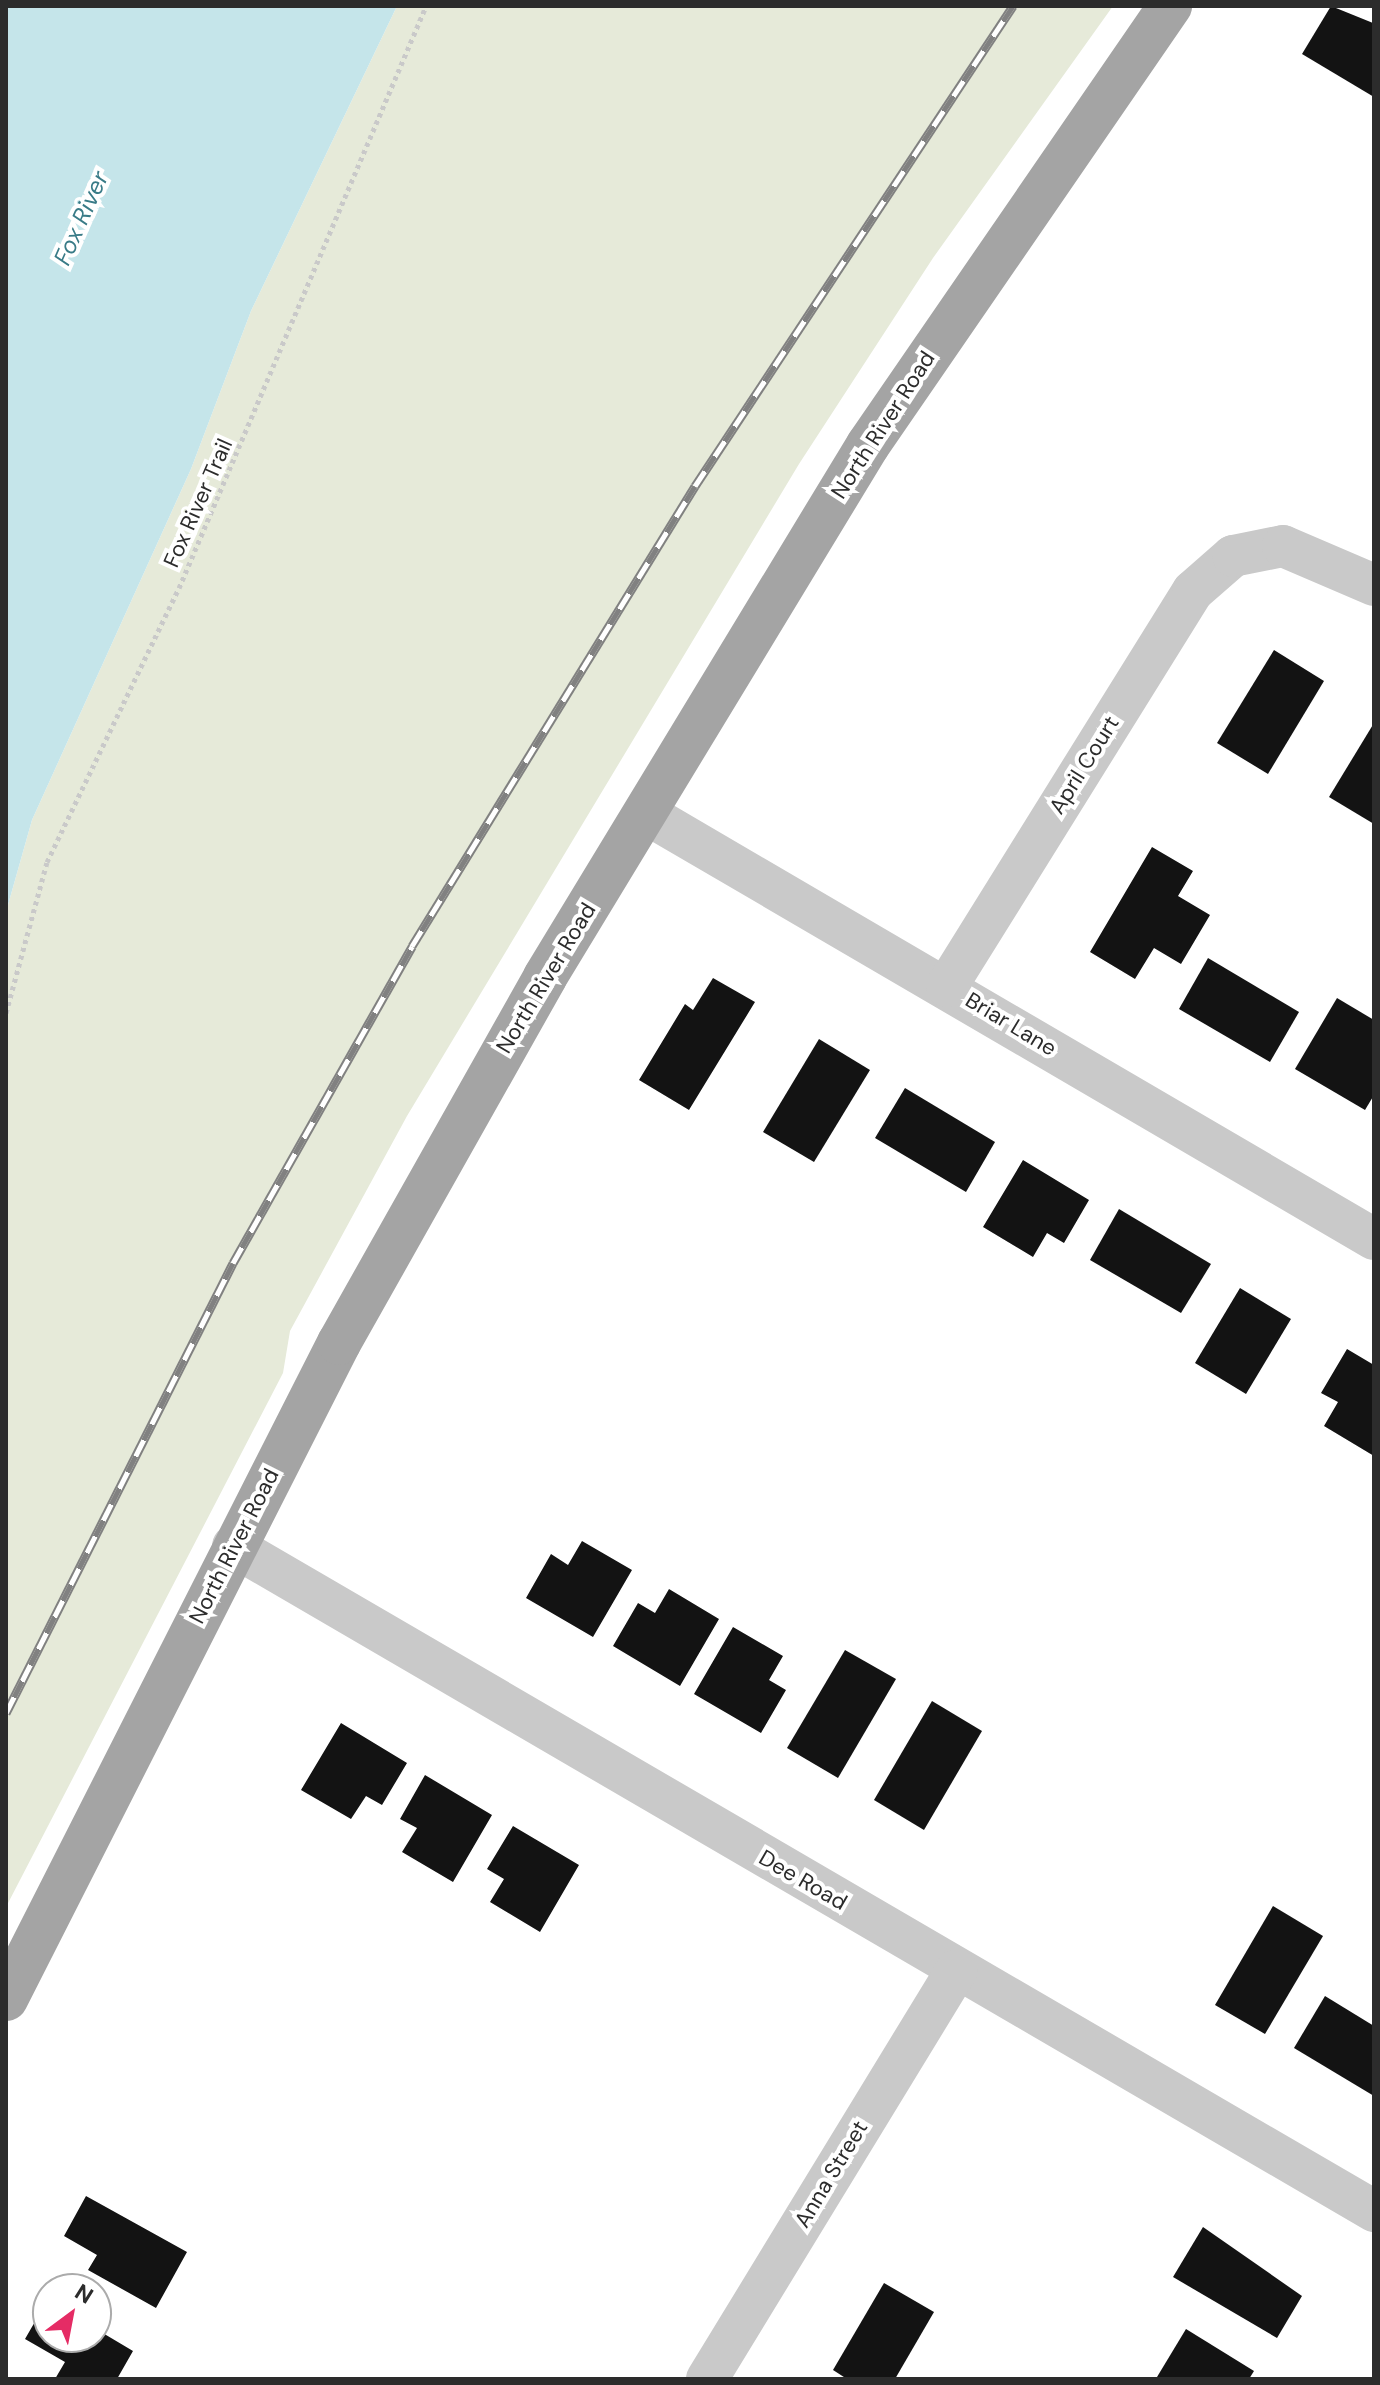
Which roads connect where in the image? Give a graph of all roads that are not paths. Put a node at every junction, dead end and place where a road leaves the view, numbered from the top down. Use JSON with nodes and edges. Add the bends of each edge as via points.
{"nodes":[{"id":1,"x":1170,"y":6,"type":"edge"},
{"id":2,"x":1374,"y":585,"type":"edge"},
{"id":3,"x":645,"y":813,"type":"junction"},
{"id":4,"x":947,"y":986,"type":"junction"},
{"id":5,"x":1374,"y":1239,"type":"edge"},
{"id":6,"x":233,"y":1546,"type":"junction"},
{"id":7,"x":957,"y":1970,"type":"junction"},
{"id":8,"x":6,"y":1999,"type":"edge"},
{"id":9,"x":1374,"y":2211,"type":"edge"},
{"id":10,"x":707,"y":2379,"type":"edge"}],
"edges":[{"from":1,"to":3,"type":"main road","name":"North River Road","via":[[868,445]]},
{"from":2,"to":4,"type":"street","name":"April Court","via":[[1283,546],[1233,556],[1193,591]]},
{"from":3,"to":4,"type":"street","name":"Briar Lane"},
{"from":3,"to":6,"type":"main road","name":"North River Road","via":[[450,1143]]},
{"from":4,"to":5,"type":"street","name":"Briar Lane"},
{"from":6,"to":7,"type":"street","name":"Dee Road"},
{"from":6,"to":8,"type":"main road","name":"North River Road"},
{"from":7,"to":9,"type":"street","name":"Dee Road"},
{"from":7,"to":10,"type":"street","name":"Anna Street"}]}
